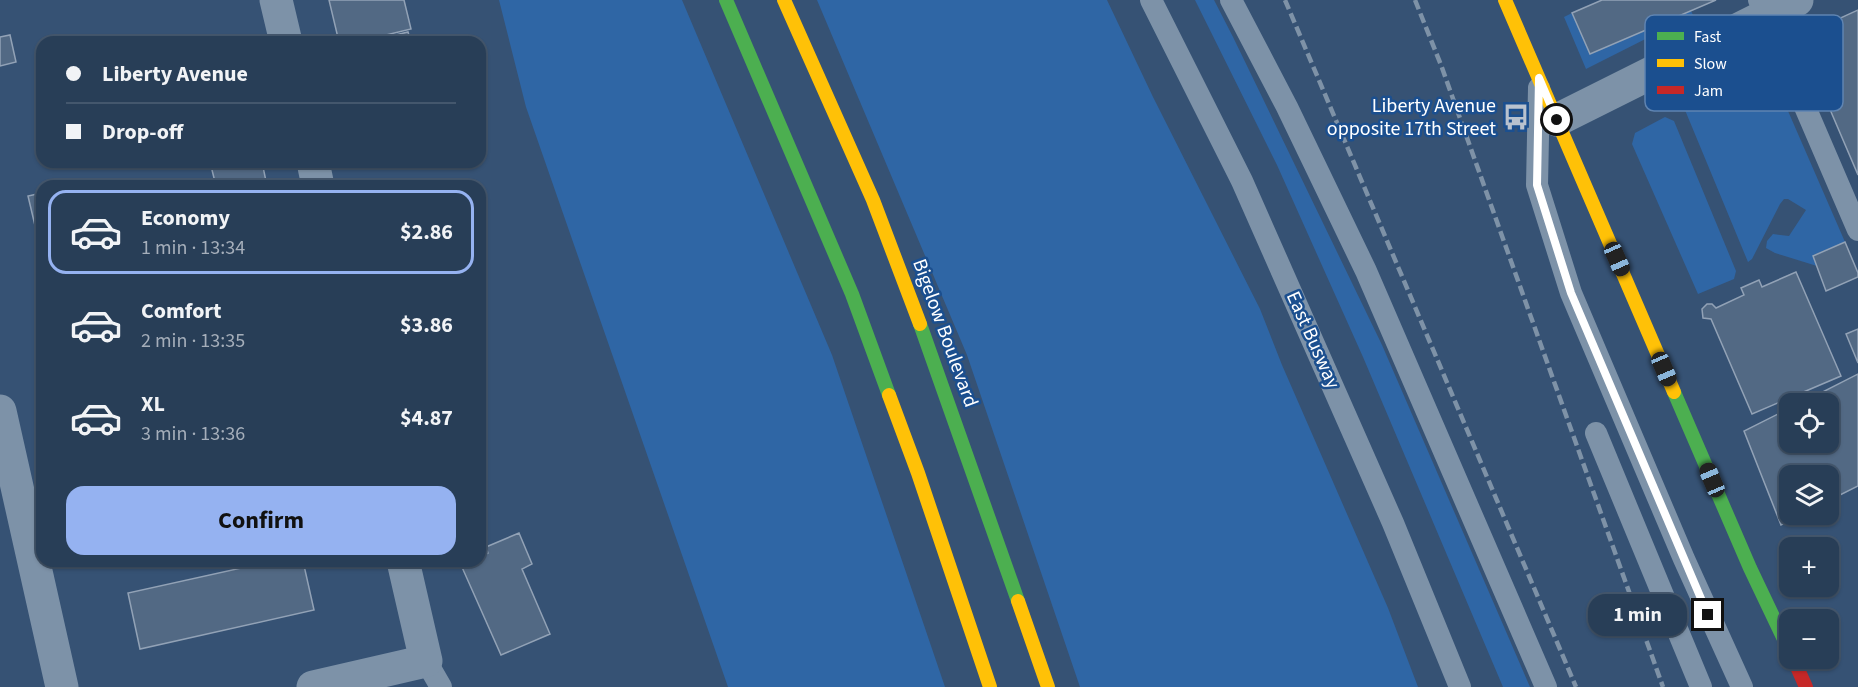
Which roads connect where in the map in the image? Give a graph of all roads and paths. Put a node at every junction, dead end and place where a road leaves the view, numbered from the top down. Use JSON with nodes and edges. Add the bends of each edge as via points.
{"nodes":[{"id":1,"x":276,"y":0,"type":"edge"},
{"id":2,"x":726,"y":0,"type":"edge"},
{"id":3,"x":784,"y":0,"type":"edge"},
{"id":4,"x":1151,"y":0,"type":"edge"},
{"id":5,"x":1231,"y":0,"type":"edge"},
{"id":6,"x":1505,"y":0,"type":"edge"},
{"id":7,"x":1797,"y":0,"type":"edge"},
{"id":8,"x":1763,"y":8,"type":"edge"},
{"id":9,"x":285,"y":36,"type":"edge"},
{"id":10,"x":1645,"y":72,"type":"edge"},
{"id":11,"x":1539,"y":78,"type":"junction"},
{"id":12,"x":1807,"y":111,"type":"edge"},
{"id":13,"x":1557,"y":120,"type":"junction"},
{"id":14,"x":1858,"y":230,"type":"edge"},
{"id":15,"x":0,"y":411,"type":"edge"},
{"id":16,"x":1596,"y":433,"type":"dead end"},
{"id":17,"x":405,"y":567,"type":"edge"},
{"id":18,"x":1779,"y":629,"type":"edge"},
{"id":19,"x":1798,"y":669,"type":"edge"},
{"id":20,"x":434,"y":674,"type":"edge"},
{"id":21,"x":62,"y":687,"type":"edge"},
{"id":22,"x":313,"y":687,"type":"edge"},
{"id":23,"x":990,"y":687,"type":"edge"},
{"id":24,"x":1048,"y":687,"type":"edge"},
{"id":25,"x":1460,"y":687,"type":"edge"},
{"id":26,"x":1546,"y":687,"type":"edge"},
{"id":27,"x":1701,"y":687,"type":"edge"},
{"id":28,"x":1742,"y":687,"type":"edge"},
{"id":29,"x":1806,"y":687,"type":"edge"}],
"edges":[{"from":1,"to":9,"type":"street"},
{"from":2,"to":23,"type":"main road","via":[[852,294]]},
{"from":3,"to":24,"type":"main road","name":"Bigelow Boulevard","via":[[906,283]]},
{"from":4,"to":25,"type":"lane","name":"East Busway","via":[[1242,181],[1393,523]]},
{"from":5,"to":26,"type":"lane","via":[[1366,272]]},
{"from":6,"to":11,"type":"main road"},
{"from":7,"to":8,"type":"street"},
{"from":10,"to":13,"type":"street"},
{"from":11,"to":13,"type":"main road"},
{"from":11,"to":28,"type":"lane","via":[[1537,185],[1571,293]]},
{"from":12,"to":14,"type":"lane"},
{"from":13,"to":18,"type":"main road"},
{"from":15,"to":21,"type":"street"},
{"from":16,"to":27,"type":"lane"},
{"from":17,"to":20,"type":"street"},
{"from":19,"to":29,"type":"main road"},
{"from":20,"to":22,"type":"street"}]}
